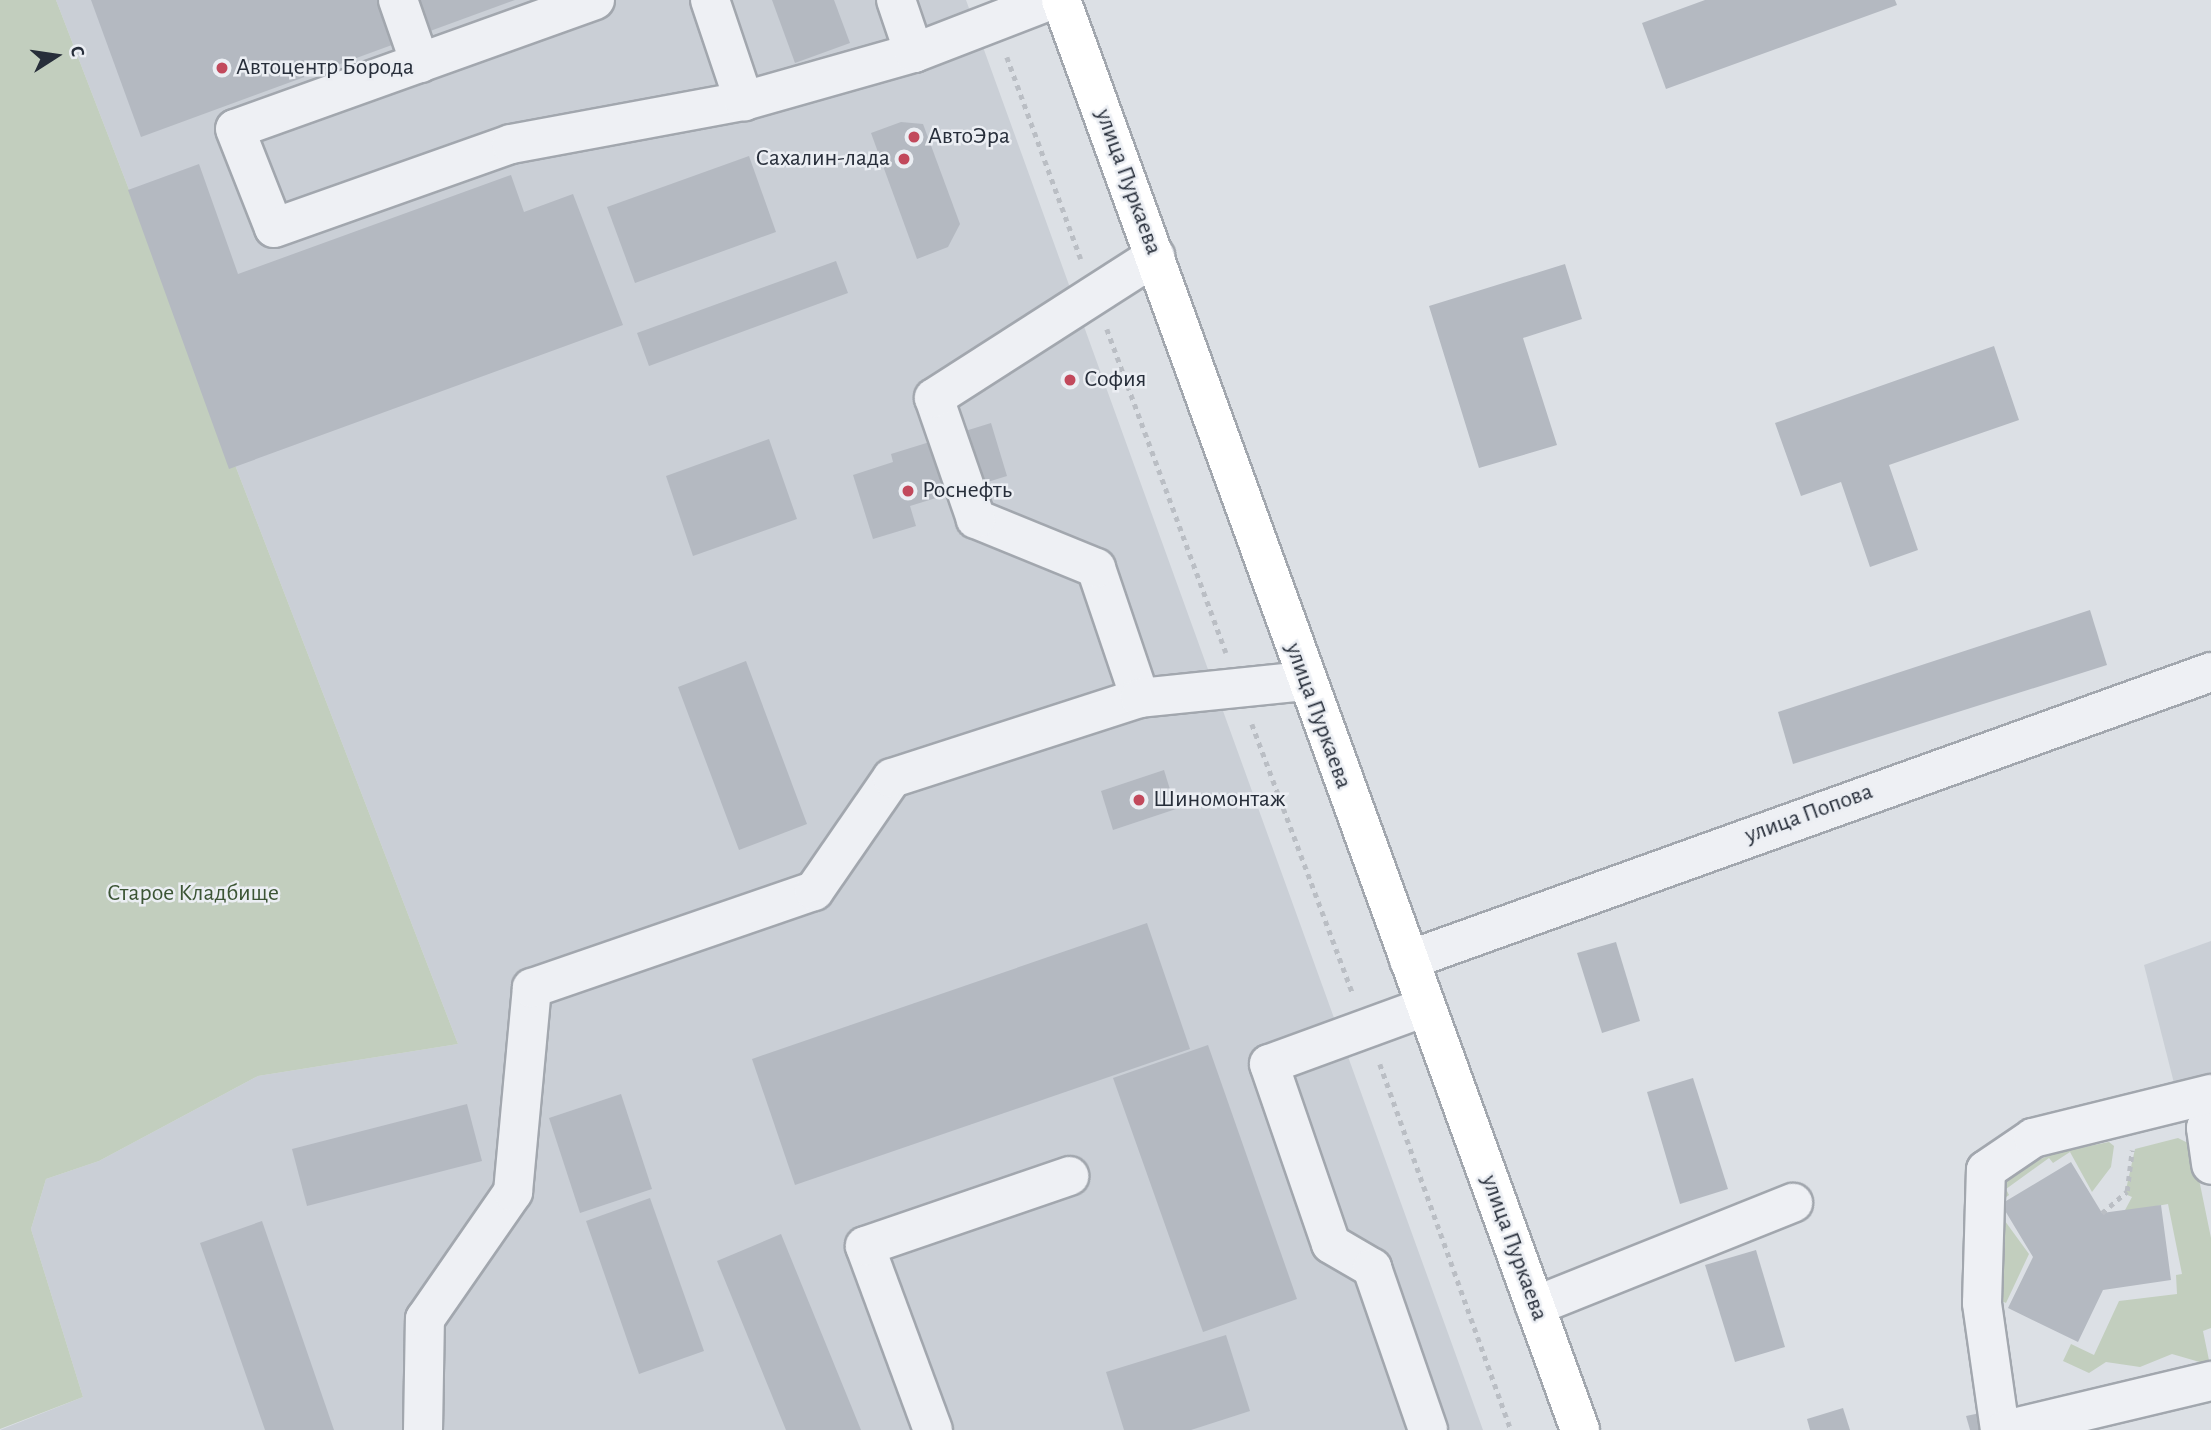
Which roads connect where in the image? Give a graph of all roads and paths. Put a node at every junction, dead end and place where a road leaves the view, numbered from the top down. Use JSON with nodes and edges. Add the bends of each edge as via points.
{"nodes":[{"id":1,"x":398,"y":0,"type":"edge"},
{"id":2,"x":595,"y":0,"type":"edge"},
{"id":3,"x":710,"y":0,"type":"edge"},
{"id":4,"x":896,"y":0,"type":"edge"},
{"id":5,"x":1051,"y":0,"type":"edge"},
{"id":6,"x":1061,"y":0,"type":"edge"},
{"id":7,"x":915,"y":53,"type":"junction"},
{"id":8,"x":420,"y":63,"type":"junction"},
{"id":9,"x":744,"y":101,"type":"junction"},
{"id":10,"x":1155,"y":256,"type":"junction"},
{"id":11,"x":2211,"y":672,"type":"edge"},
{"id":12,"x":1305,"y":681,"type":"junction"},
{"id":13,"x":1140,"y":698,"type":"junction"},
{"id":14,"x":1409,"y":960,"type":"junction"},
{"id":15,"x":1425,"y":1007,"type":"junction"},
{"id":16,"x":2211,"y":1094,"type":"edge"},
{"id":17,"x":2133,"y":1111,"type":"junction"},
{"id":18,"x":2211,"y":1127,"type":"edge"},
{"id":19,"x":2211,"y":1165,"type":"edge"},
{"id":20,"x":1069,"y":1176,"type":"dead end"},
{"id":21,"x":1793,"y":1203,"type":"dead end"},
{"id":22,"x":2102,"y":1213,"type":"dead end"},
{"id":23,"x":1535,"y":1306,"type":"junction"},
{"id":24,"x":2211,"y":1381,"type":"edge"},
{"id":25,"x":423,"y":1430,"type":"edge"},
{"id":26,"x":933,"y":1430,"type":"edge"},
{"id":27,"x":1428,"y":1430,"type":"edge"},
{"id":28,"x":1580,"y":1430,"type":"edge"},
{"id":29,"x":2002,"y":1430,"type":"edge"}],
"edges":[{"from":1,"to":8,"type":"street"},
{"from":2,"to":8,"type":"street"},
{"from":3,"to":9,"type":"street"},
{"from":4,"to":7,"type":"street"},
{"from":5,"to":7,"type":"street"},
{"from":6,"to":10,"type":"main road","name":"улица Пуркаева"},
{"from":7,"to":9,"type":"street"},
{"from":8,"to":9,"type":"street","via":[[235,130],[274,228],[511,144]]},
{"from":10,"to":12,"type":"main road","name":"улица Пуркаева"},
{"from":10,"to":13,"type":"street","via":[[934,398],[976,519],[1096,568]]},
{"from":11,"to":14,"type":"street","name":"улица Попова"},
{"from":12,"to":13,"type":"street"},
{"from":12,"to":14,"type":"main road","name":"улица Пуркаева"},
{"from":13,"to":25,"type":"street","via":[[892,778],[814,891],[532,988],[513,1192],[425,1319]]},
{"from":14,"to":15,"type":"main road","name":"улица Пуркаева"},
{"from":15,"to":23,"type":"main road","name":"улица Пуркаева"},
{"from":15,"to":27,"type":"street","via":[[1269,1063],[1331,1244],[1372,1268]]},
{"from":16,"to":17,"type":"street"},
{"from":17,"to":22,"type":"path","via":[[2127,1191]]},
{"from":17,"to":29,"type":"street","via":[[2033,1138],[1986,1170],[1982,1303]]},
{"from":18,"to":19,"type":"street","via":[[2206,1128]]},
{"from":20,"to":26,"type":"street","via":[[865,1246]]},
{"from":21,"to":23,"type":"street"},
{"from":23,"to":28,"type":"main road","name":"улица Пуркаева"},
{"from":24,"to":29,"type":"street"}]}
